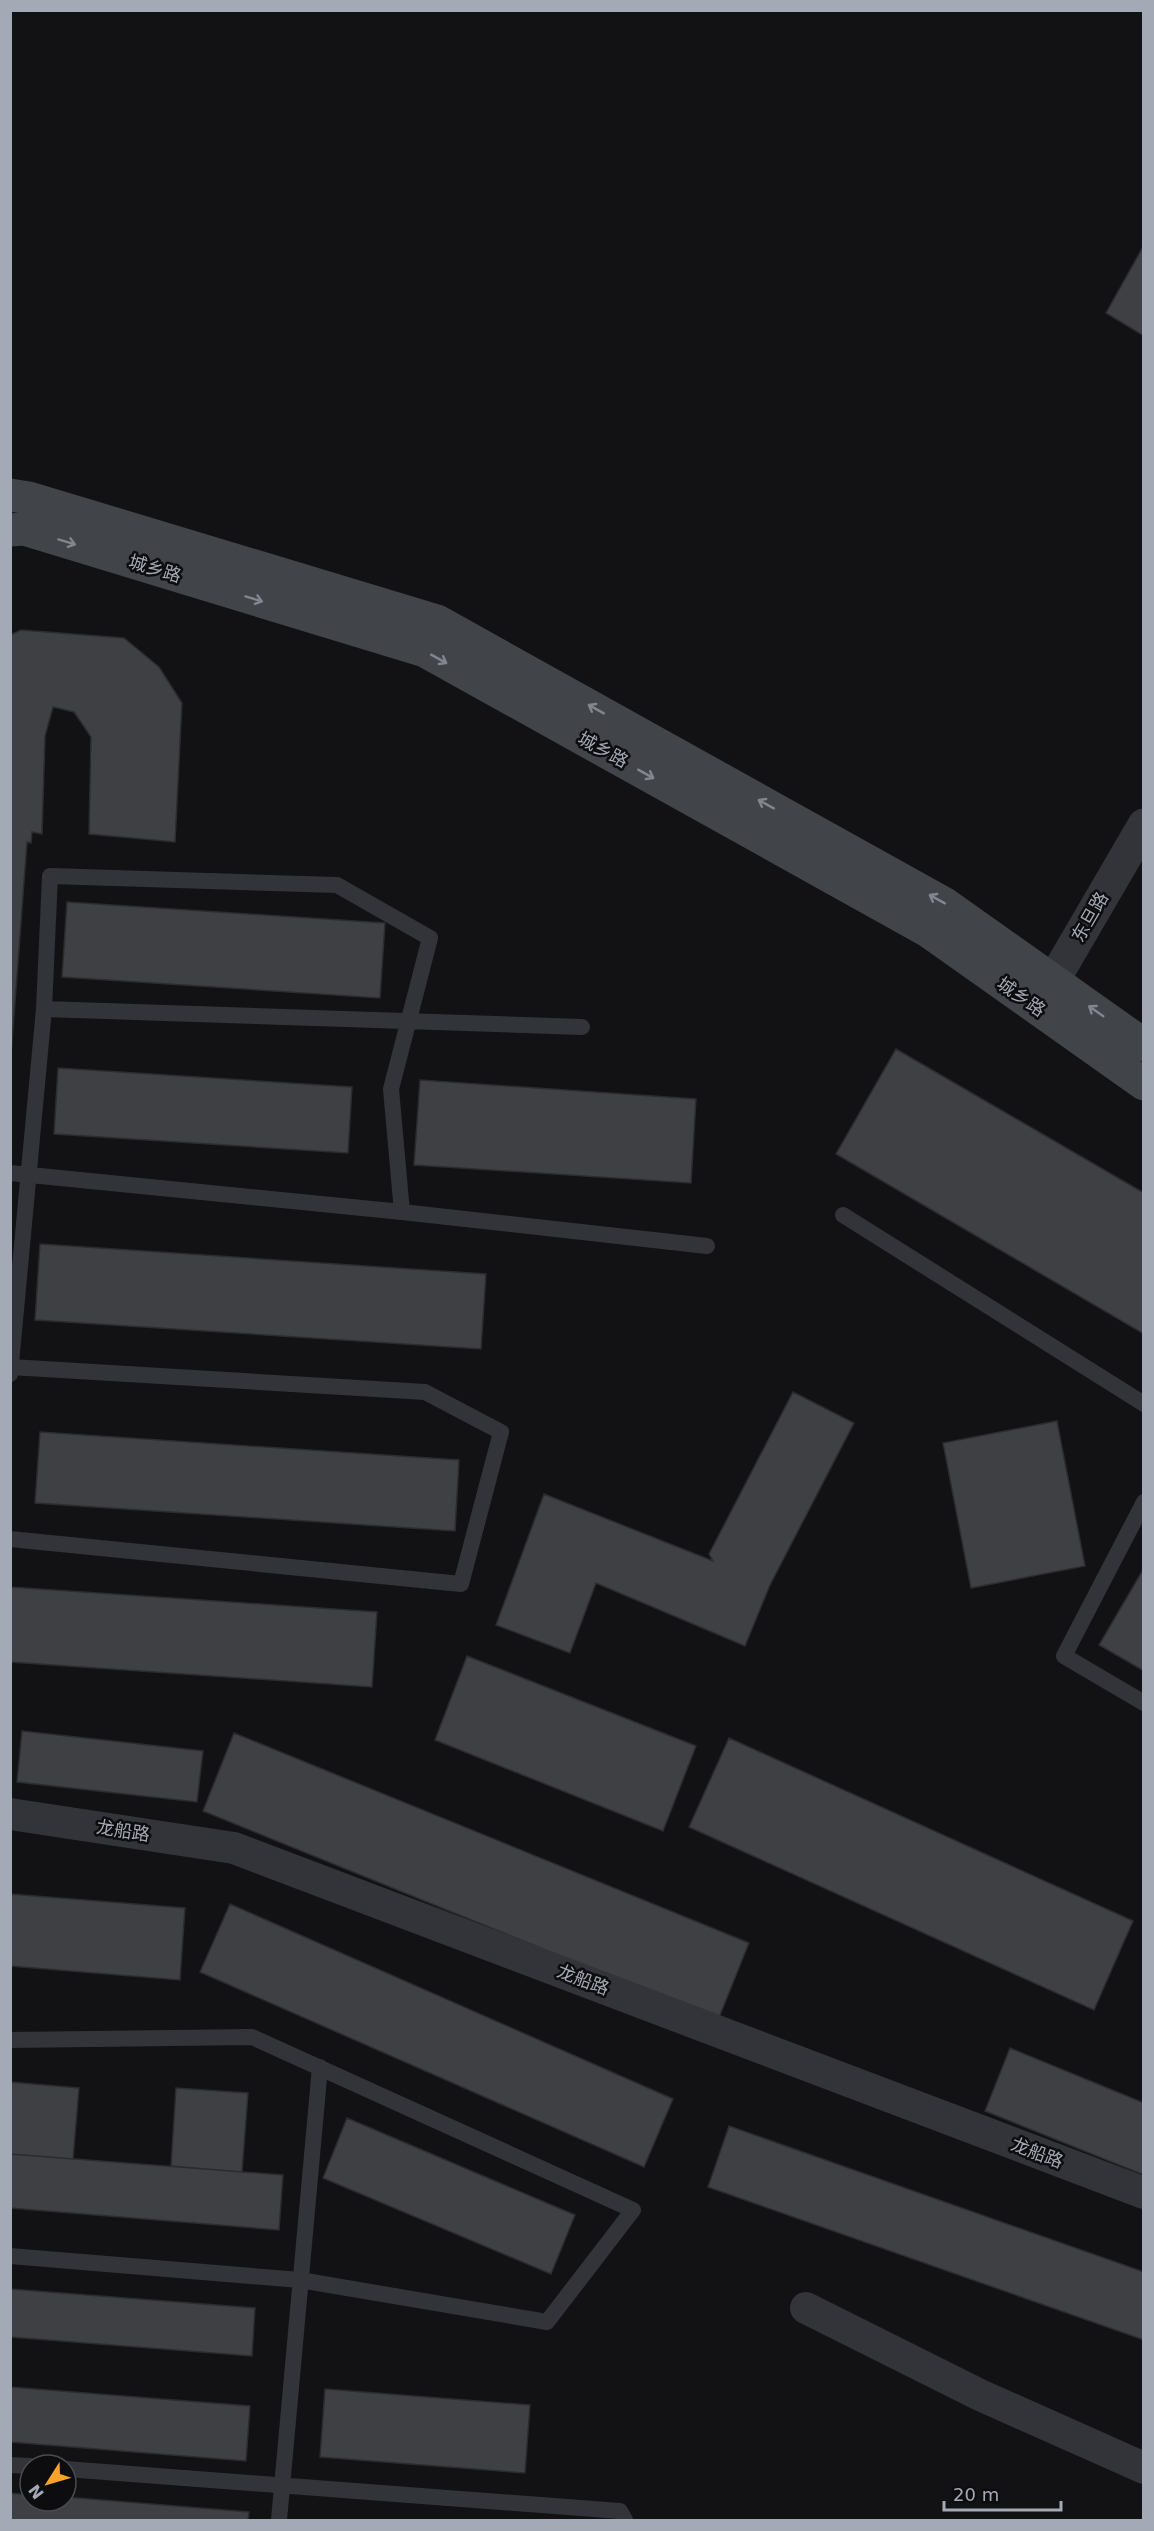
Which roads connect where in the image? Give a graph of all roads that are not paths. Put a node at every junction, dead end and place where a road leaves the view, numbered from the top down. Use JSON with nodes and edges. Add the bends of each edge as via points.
{"nodes":[{"id":1,"x":10,"y":495,"type":"edge"},
{"id":2,"x":10,"y":530,"type":"edge"},
{"id":3,"x":1143,"y":825,"type":"edge"},
{"id":4,"x":1053,"y":981,"type":"junction"},
{"id":5,"x":44,"y":1009,"type":"junction"},
{"id":6,"x":1041,"y":1011,"type":"junction"},
{"id":7,"x":408,"y":1021,"type":"junction"},
{"id":8,"x":582,"y":1027,"type":"dead end"},
{"id":9,"x":1143,"y":1045,"type":"edge"},
{"id":10,"x":1143,"y":1084,"type":"edge"},
{"id":11,"x":10,"y":1173,"type":"edge"},
{"id":12,"x":29,"y":1175,"type":"junction"},
{"id":13,"x":402,"y":1212,"type":"junction"},
{"id":14,"x":843,"y":1215,"type":"dead end"},
{"id":15,"x":706,"y":1246,"type":"dead end"},
{"id":16,"x":11,"y":1367,"type":"edge"},
{"id":17,"x":10,"y":1374,"type":"edge"},
{"id":18,"x":1143,"y":1404,"type":"edge"},
{"id":19,"x":1143,"y":1503,"type":"edge"},
{"id":20,"x":10,"y":1539,"type":"edge"},
{"id":21,"x":1143,"y":1703,"type":"edge"},
{"id":22,"x":10,"y":1814,"type":"edge"},
{"id":23,"x":10,"y":2040,"type":"edge"},
{"id":24,"x":321,"y":2067,"type":"junction"},
{"id":25,"x":1143,"y":2193,"type":"edge"},
{"id":26,"x":10,"y":2256,"type":"edge"},
{"id":27,"x":300,"y":2280,"type":"junction"},
{"id":28,"x":806,"y":2308,"type":"dead end"},
{"id":29,"x":1143,"y":2468,"type":"edge"},
{"id":30,"x":78,"y":2470,"type":"edge"},
{"id":31,"x":282,"y":2486,"type":"junction"},
{"id":32,"x":279,"y":2520,"type":"edge"},
{"id":33,"x":625,"y":2520,"type":"edge"}],
"edges":[{"from":4,"to":1,"type":"main road","name":"城乡路","one_way":true,"via":[[945,903],[437,621]]},
{"from":2,"to":6,"type":"main road","name":"城乡路","one_way":true,"via":[[24,530],[424,651],[928,931]]},
{"from":3,"to":4,"type":"street","name":"东旦路"},
{"from":4,"to":6,"type":"street","name":"东旦路"},
{"from":9,"to":4,"type":"main road","name":"城乡路","one_way":true},
{"from":5,"to":7,"type":"lane"},
{"from":5,"to":7,"type":"lane","via":[[50,876],[337,885],[430,938]]},
{"from":5,"to":12,"type":"lane"},
{"from":6,"to":10,"type":"main road","name":"城乡路"},
{"from":7,"to":8,"type":"lane"},
{"from":7,"to":13,"type":"lane","via":[[391,1089]]},
{"from":11,"to":12,"type":"lane"},
{"from":12,"to":13,"type":"lane"},
{"from":12,"to":16,"type":"lane"},
{"from":13,"to":15,"type":"lane"},
{"from":14,"to":18,"type":"lane"},
{"from":16,"to":17,"type":"lane"},
{"from":16,"to":20,"type":"lane","via":[[425,1392],[501,1432],[461,1584]]},
{"from":19,"to":21,"type":"lane","via":[[1064,1656]]},
{"from":22,"to":25,"type":"street","name":"龙船路","via":[[234,1848]]},
{"from":23,"to":24,"type":"lane","via":[[252,2037]]},
{"from":24,"to":27,"type":"lane"},
{"from":24,"to":27,"type":"lane","via":[[633,2210],[547,2322]]},
{"from":26,"to":27,"type":"lane"},
{"from":27,"to":31,"type":"lane"},
{"from":28,"to":29,"type":"street","via":[[980,2395]]},
{"from":30,"to":31,"type":"lane"},
{"from":31,"to":32,"type":"lane"},
{"from":31,"to":33,"type":"lane","via":[[620,2511]]}]}
